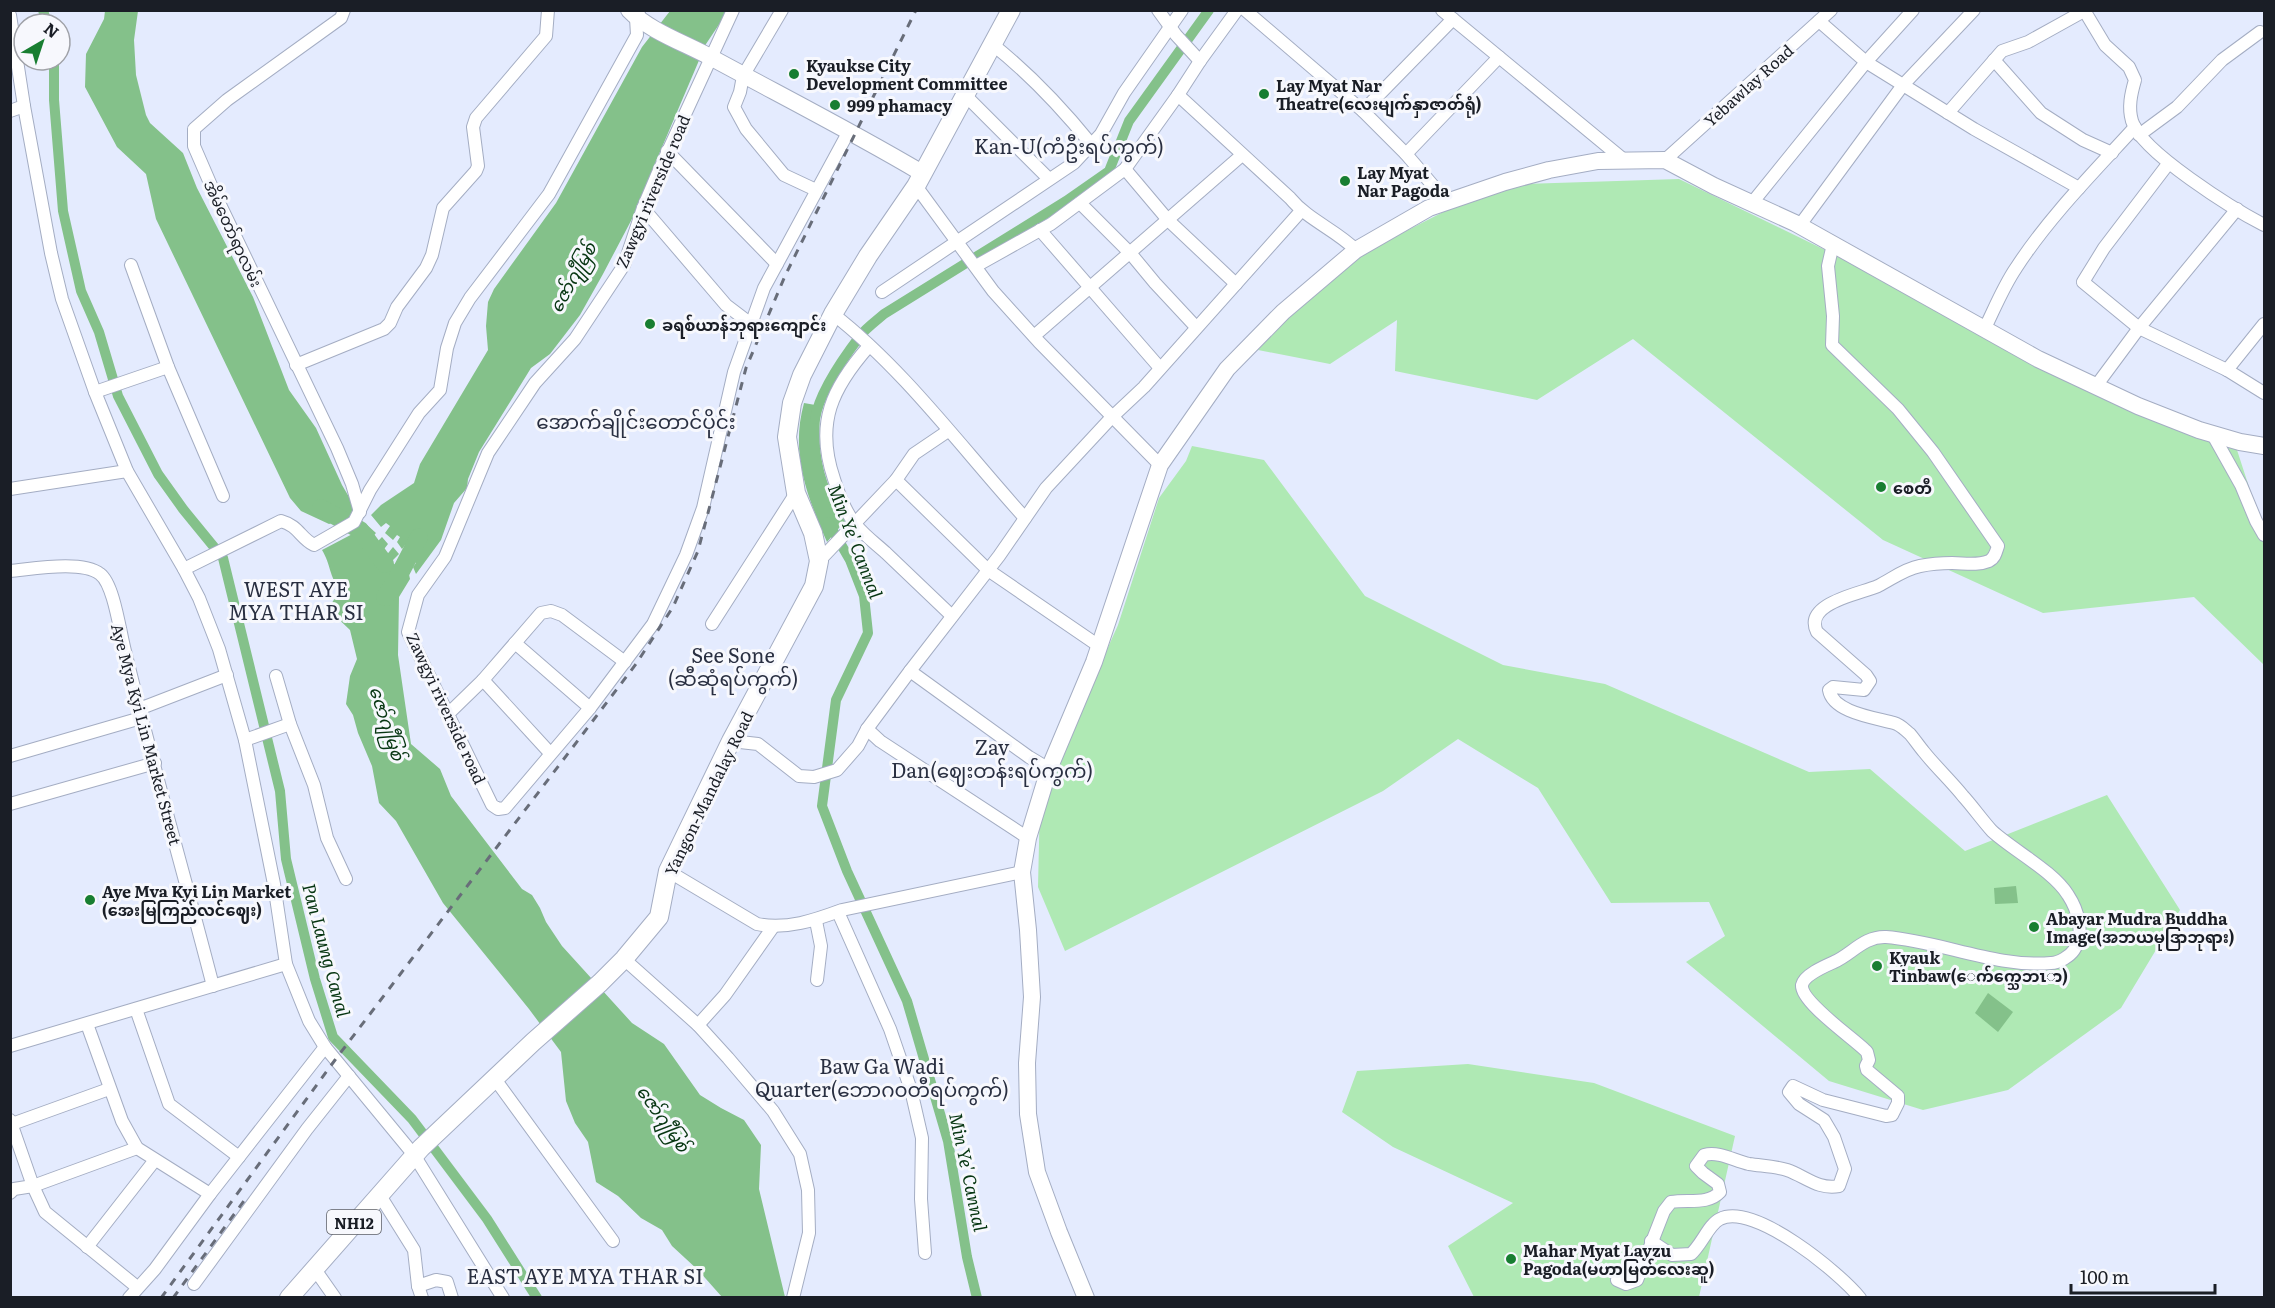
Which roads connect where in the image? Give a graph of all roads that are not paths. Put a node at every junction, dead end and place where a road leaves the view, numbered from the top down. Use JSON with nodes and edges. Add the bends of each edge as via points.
{"nodes":[{"id":1,"x":344,"y":10,"type":"edge"},
{"id":2,"x":548,"y":10,"type":"edge"},
{"id":3,"x":733,"y":10,"type":"edge"},
{"id":4,"x":782,"y":10,"type":"edge"},
{"id":5,"x":1011,"y":10,"type":"edge"},
{"id":6,"x":1158,"y":10,"type":"edge"},
{"id":7,"x":1182,"y":10,"type":"edge"},
{"id":8,"x":1238,"y":10,"type":"edge"},
{"id":9,"x":1245,"y":10,"type":"edge"},
{"id":10,"x":1442,"y":10,"type":"edge"},
{"id":11,"x":1831,"y":10,"type":"edge"},
{"id":12,"x":1913,"y":10,"type":"edge"},
{"id":13,"x":1974,"y":10,"type":"edge"},
{"id":14,"x":2084,"y":11,"type":"edge"},
{"id":15,"x":10,"y":15,"type":"edge"},
{"id":16,"x":638,"y":15,"type":"edge"},
{"id":17,"x":1453,"y":19,"type":"junction"},
{"id":18,"x":1819,"y":21,"type":"junction"},
{"id":19,"x":1173,"y":31,"type":"junction"},
{"id":20,"x":2260,"y":32,"type":"dead end"},
{"id":21,"x":993,"y":44,"type":"junction"},
{"id":22,"x":707,"y":56,"type":"junction"},
{"id":23,"x":1499,"y":57,"type":"junction"},
{"id":24,"x":1994,"y":60,"type":"junction"},
{"id":25,"x":1200,"y":61,"type":"junction"},
{"id":26,"x":1866,"y":62,"type":"junction"},
{"id":27,"x":743,"y":76,"type":"junction"},
{"id":28,"x":1903,"y":85,"type":"junction"},
{"id":29,"x":965,"y":95,"type":"junction"},
{"id":30,"x":1178,"y":95,"type":"junction"},
{"id":31,"x":24,"y":106,"type":"junction"},
{"id":32,"x":10,"y":111,"type":"edge"},
{"id":33,"x":1363,"y":111,"type":"junction"},
{"id":34,"x":1948,"y":113,"type":"junction"},
{"id":35,"x":849,"y":130,"type":"junction"},
{"id":36,"x":2137,"y":131,"type":"junction"},
{"id":37,"x":1091,"y":144,"type":"junction"},
{"id":38,"x":667,"y":151,"type":"junction"},
{"id":39,"x":2112,"y":153,"type":"junction"},
{"id":40,"x":1406,"y":154,"type":"junction"},
{"id":41,"x":1242,"y":155,"type":"junction"},
{"id":42,"x":1624,"y":160,"type":"junction"},
{"id":43,"x":1665,"y":160,"type":"junction"},
{"id":44,"x":2168,"y":164,"type":"junction"},
{"id":45,"x":1125,"y":170,"type":"junction"},
{"id":46,"x":1048,"y":178,"type":"junction"},
{"id":47,"x":919,"y":179,"type":"junction"},
{"id":48,"x":2079,"y":188,"type":"junction"},
{"id":49,"x":816,"y":190,"type":"junction"},
{"id":50,"x":1447,"y":202,"type":"junction"},
{"id":51,"x":1080,"y":203,"type":"junction"},
{"id":52,"x":1752,"y":203,"type":"junction"},
{"id":53,"x":643,"y":208,"type":"junction"},
{"id":54,"x":2237,"y":209,"type":"junction"},
{"id":55,"x":1301,"y":211,"type":"junction"},
{"id":56,"x":1168,"y":220,"type":"junction"},
{"id":57,"x":1800,"y":225,"type":"junction"},
{"id":58,"x":2265,"y":225,"type":"edge"},
{"id":59,"x":1040,"y":230,"type":"junction"},
{"id":60,"x":1833,"y":244,"type":"junction"},
{"id":61,"x":961,"y":245,"type":"junction"},
{"id":62,"x":1356,"y":250,"type":"junction"},
{"id":63,"x":1131,"y":254,"type":"junction"},
{"id":64,"x":974,"y":263,"type":"junction"},
{"id":65,"x":777,"y":264,"type":"junction"},
{"id":66,"x":132,"y":265,"type":"dead end"},
{"id":67,"x":1236,"y":284,"type":"junction"},
{"id":68,"x":1090,"y":288,"type":"junction"},
{"id":69,"x":882,"y":292,"type":"dead end"},
{"id":70,"x":833,"y":314,"type":"junction"},
{"id":71,"x":751,"y":324,"type":"junction"},
{"id":72,"x":2265,"y":324,"type":"edge"},
{"id":73,"x":1196,"y":327,"type":"junction"},
{"id":74,"x":2139,"y":328,"type":"junction"},
{"id":75,"x":1984,"y":330,"type":"junction"},
{"id":76,"x":1034,"y":336,"type":"junction"},
{"id":77,"x":865,"y":341,"type":"junction"},
{"id":78,"x":296,"y":365,"type":"junction"},
{"id":79,"x":168,"y":367,"type":"junction"},
{"id":80,"x":1160,"y":368,"type":"junction"},
{"id":81,"x":2227,"y":370,"type":"junction"},
{"id":82,"x":2096,"y":387,"type":"junction"},
{"id":83,"x":95,"y":392,"type":"junction"},
{"id":84,"x":2265,"y":393,"type":"edge"},
{"id":85,"x":1111,"y":418,"type":"junction"},
{"id":86,"x":948,"y":431,"type":"junction"},
{"id":87,"x":2213,"y":435,"type":"junction"},
{"id":88,"x":2265,"y":446,"type":"edge"},
{"id":89,"x":1160,"y":465,"type":"junction"},
{"id":90,"x":127,"y":471,"type":"junction"},
{"id":91,"x":896,"y":480,"type":"junction"},
{"id":92,"x":10,"y":489,"type":"edge"},
{"id":93,"x":796,"y":493,"type":"junction"},
{"id":94,"x":223,"y":496,"type":"dead end"},
{"id":95,"x":357,"y":517,"type":"junction"},
{"id":96,"x":1025,"y":518,"type":"junction"},
{"id":97,"x":853,"y":526,"type":"junction"},
{"id":98,"x":2265,"y":535,"type":"edge"},
{"id":99,"x":824,"y":557,"type":"junction"},
{"id":100,"x":184,"y":569,"type":"junction"},
{"id":101,"x":988,"y":570,"type":"junction"},
{"id":102,"x":10,"y":571,"type":"edge"},
{"id":103,"x":952,"y":616,"type":"junction"},
{"id":104,"x":712,"y":624,"type":"dead end"},
{"id":105,"x":515,"y":643,"type":"junction"},
{"id":106,"x":1099,"y":646,"type":"junction"},
{"id":107,"x":625,"y":662,"type":"junction"},
{"id":108,"x":910,"y":671,"type":"junction"},
{"id":109,"x":227,"y":675,"type":"junction"},
{"id":110,"x":276,"y":676,"type":"dead end"},
{"id":111,"x":483,"y":680,"type":"junction"},
{"id":112,"x":590,"y":708,"type":"junction"},
{"id":113,"x":140,"y":713,"type":"junction"},
{"id":114,"x":447,"y":715,"type":"junction"},
{"id":115,"x":290,"y":724,"type":"junction"},
{"id":116,"x":867,"y":729,"type":"junction"},
{"id":117,"x":245,"y":740,"type":"junction"},
{"id":118,"x":731,"y":741,"type":"junction"},
{"id":119,"x":550,"y":753,"type":"junction"},
{"id":120,"x":10,"y":756,"type":"edge"},
{"id":121,"x":155,"y":763,"type":"junction"},
{"id":122,"x":1049,"y":769,"type":"junction"},
{"id":123,"x":10,"y":804,"type":"edge"},
{"id":124,"x":1028,"y":838,"type":"junction"},
{"id":125,"x":668,"y":871,"type":"junction"},
{"id":126,"x":1022,"y":872,"type":"junction"},
{"id":127,"x":346,"y":879,"type":"dead end"},
{"id":128,"x":840,"y":911,"type":"junction"},
{"id":129,"x":816,"y":921,"type":"junction"},
{"id":130,"x":773,"y":927,"type":"junction"},
{"id":131,"x":624,"y":959,"type":"junction"},
{"id":132,"x":286,"y":964,"type":"junction"},
{"id":133,"x":817,"y":980,"type":"dead end"},
{"id":134,"x":213,"y":986,"type":"junction"},
{"id":135,"x":136,"y":1010,"type":"junction"},
{"id":136,"x":87,"y":1024,"type":"junction"},
{"id":137,"x":698,"y":1025,"type":"junction"},
{"id":138,"x":10,"y":1046,"type":"edge"},
{"id":139,"x":325,"y":1047,"type":"junction"},
{"id":140,"x":349,"y":1076,"type":"junction"},
{"id":141,"x":495,"y":1079,"type":"junction"},
{"id":142,"x":109,"y":1089,"type":"junction"},
{"id":143,"x":11,"y":1122,"type":"edge"},
{"id":144,"x":137,"y":1148,"type":"junction"},
{"id":145,"x":417,"y":1152,"type":"junction"},
{"id":146,"x":239,"y":1156,"type":"junction"},
{"id":147,"x":155,"y":1160,"type":"junction"},
{"id":148,"x":33,"y":1186,"type":"junction"},
{"id":149,"x":10,"y":1193,"type":"edge"},
{"id":150,"x":210,"y":1194,"type":"junction"},
{"id":151,"x":379,"y":1194,"type":"junction"},
{"id":152,"x":613,"y":1241,"type":"dead end"},
{"id":153,"x":1651,"y":1241,"type":"junction"},
{"id":154,"x":87,"y":1246,"type":"junction"},
{"id":155,"x":925,"y":1252,"type":"dead end"},
{"id":156,"x":314,"y":1268,"type":"junction"},
{"id":157,"x":1617,"y":1280,"type":"dead end"},
{"id":158,"x":194,"y":1284,"type":"dead end"},
{"id":159,"x":137,"y":1287,"type":"junction"},
{"id":160,"x":420,"y":1292,"type":"edge"},
{"id":161,"x":129,"y":1298,"type":"edge"},
{"id":162,"x":289,"y":1298,"type":"edge"},
{"id":163,"x":335,"y":1298,"type":"edge"},
{"id":164,"x":452,"y":1298,"type":"edge"},
{"id":165,"x":503,"y":1298,"type":"edge"},
{"id":166,"x":793,"y":1298,"type":"edge"},
{"id":167,"x":1086,"y":1298,"type":"edge"},
{"id":168,"x":1860,"y":1298,"type":"edge"}],
"edges":[{"from":1,"to":78,"type":"street","name":"အိမ်တော်ရာလမ်း","via":[[341,18],[227,100],[194,129],[194,146],[213,190]]},
{"from":2,"to":78,"type":"street","via":[[546,36],[476,118],[472,127],[476,171],[443,208],[432,255],[390,323],[384,329]]},
{"from":3,"to":22,"type":"street","name":"Zawgyi riverside road"},
{"from":4,"to":27,"type":"street"},
{"from":5,"to":21,"type":"highway","name":"Yangon-Mandalay Road","number":"NH12"},
{"from":6,"to":19,"type":"street"},
{"from":7,"to":19,"type":"street"},
{"from":8,"to":25,"type":"street"},
{"from":9,"to":33,"type":"street"},
{"from":10,"to":17,"type":"street"},
{"from":11,"to":18,"type":"street","name":"Yebawlay Road"},
{"from":12,"to":26,"type":"street"},
{"from":13,"to":28,"type":"street"},
{"from":14,"to":24,"type":"street","via":[[2028,42],[2002,51]]},
{"from":14,"to":36,"type":"street","via":[[2105,45],[2129,67],[2135,80],[2130,98],[2132,122]]},
{"from":15,"to":31,"type":"street"},
{"from":16,"to":22,"type":"main road"},
{"from":16,"to":95,"type":"street","via":[[637,35],[549,194],[455,323],[440,390],[418,413]]},
{"from":17,"to":23,"type":"street"},
{"from":17,"to":33,"type":"street"},
{"from":18,"to":26,"type":"street"},
{"from":18,"to":43,"type":"street","name":"Yebawlay Road"},
{"from":19,"to":25,"type":"street"},
{"from":19,"to":37,"type":"street"},
{"from":20,"to":36,"type":"street","via":[[2222,60],[2177,107]]},
{"from":21,"to":29,"type":"highway","name":"Yangon-Mandalay Road","number":"NH12"},
{"from":21,"to":37,"type":"street","via":[[1026,71]]},
{"from":22,"to":27,"type":"main road"},
{"from":22,"to":38,"type":"street","name":"Zawgyi riverside road"},
{"from":23,"to":40,"type":"street"},
{"from":23,"to":42,"type":"street"},
{"from":24,"to":34,"type":"street"},
{"from":24,"to":39,"type":"street","via":[[2041,113]]},
{"from":25,"to":30,"type":"street"},
{"from":26,"to":28,"type":"street"},
{"from":26,"to":52,"type":"street"},
{"from":27,"to":35,"type":"main road"},
{"from":27,"to":49,"type":"street","via":[[734,107],[746,129],[784,175]]},
{"from":28,"to":34,"type":"street"},
{"from":28,"to":57,"type":"street"},
{"from":29,"to":46,"type":"street"},
{"from":29,"to":47,"type":"highway","name":"Yangon-Mandalay Road","number":"NH12"},
{"from":30,"to":41,"type":"street"},
{"from":30,"to":45,"type":"street"},
{"from":31,"to":32,"type":"street"},
{"from":31,"to":83,"type":"street","via":[[62,299]]},
{"from":33,"to":40,"type":"street"},
{"from":34,"to":48,"type":"street"},
{"from":35,"to":47,"type":"main road"},
{"from":35,"to":49,"type":"street"},
{"from":36,"to":39,"type":"street"},
{"from":36,"to":44,"type":"street"},
{"from":37,"to":46,"type":"street","via":[[1074,163]]},
{"from":38,"to":53,"type":"street","name":"Zawgyi riverside road"},
{"from":38,"to":65,"type":"street"},
{"from":39,"to":48,"type":"street"},
{"from":40,"to":50,"type":"street"},
{"from":41,"to":55,"type":"street"},
{"from":41,"to":56,"type":"street"},
{"from":42,"to":43,"type":"main road"},
{"from":42,"to":50,"type":"main road","via":[[1549,170]]},
{"from":43,"to":52,"type":"main road"},
{"from":44,"to":54,"type":"street"},
{"from":44,"to":74,"type":"street","via":[[2083,282]]},
{"from":45,"to":51,"type":"street"},
{"from":45,"to":56,"type":"street"},
{"from":46,"to":61,"type":"street"},
{"from":47,"to":61,"type":"street"},
{"from":47,"to":70,"type":"highway","name":"Yangon-Mandalay Road","number":"NH12"},
{"from":48,"to":75,"type":"street","via":[[2014,270]]},
{"from":49,"to":65,"type":"street"},
{"from":50,"to":62,"type":"main road","via":[[1429,208]]},
{"from":51,"to":59,"type":"street"},
{"from":51,"to":63,"type":"street"},
{"from":52,"to":57,"type":"main road"},
{"from":53,"to":71,"type":"street","via":[[726,305]]},
{"from":53,"to":114,"type":"street","name":"Zawgyi riverside road","via":[[624,265],[575,339],[535,383],[488,453],[445,557],[418,595],[408,632]]},
{"from":54,"to":58,"type":"street"},
{"from":54,"to":74,"type":"street"},
{"from":55,"to":62,"type":"street"},
{"from":55,"to":67,"type":"street"},
{"from":56,"to":63,"type":"street"},
{"from":56,"to":67,"type":"street"},
{"from":57,"to":60,"type":"main road"},
{"from":59,"to":64,"type":"street"},
{"from":59,"to":68,"type":"street"},
{"from":60,"to":75,"type":"main road"},
{"from":60,"to":153,"type":"street","via":[[1828,266],[1832,345],[1898,410],[1933,452],[1998,546],[1990,560],[1910,568],[1824,608],[1814,620],[1817,632],[1870,681],[1864,690],[1833,687],[1830,694],[1855,712],[1896,723],[1910,734],[1992,830],[2063,888],[2075,908],[2079,936],[2074,951],[2067,957],[2040,964],[1885,937],[1862,942],[1809,975],[1802,984],[1805,994],[1829,1021],[1867,1052],[1867,1070],[1898,1096],[1896,1110],[1886,1116],[1822,1100],[1793,1086],[1793,1098],[1824,1120],[1834,1137],[1845,1169],[1839,1186],[1824,1187],[1776,1167],[1748,1164],[1712,1153],[1704,1155],[1696,1166],[1718,1184],[1720,1192],[1704,1201],[1671,1202]]},
{"from":61,"to":64,"type":"street"},
{"from":61,"to":69,"type":"street"},
{"from":62,"to":89,"type":"main road","via":[[1283,312],[1227,369]]},
{"from":63,"to":68,"type":"street"},
{"from":63,"to":73,"type":"street"},
{"from":64,"to":76,"type":"street","via":[[993,291]]},
{"from":65,"to":71,"type":"street"},
{"from":66,"to":79,"type":"street"},
{"from":67,"to":73,"type":"street"},
{"from":68,"to":76,"type":"street"},
{"from":68,"to":80,"type":"street"},
{"from":70,"to":77,"type":"street"},
{"from":70,"to":93,"type":"highway","name":"Yangon-Mandalay Road","number":"NH12","via":[[792,403],[787,437]]},
{"from":71,"to":107,"type":"street","via":[[734,372],[703,508],[686,555],[653,624]]},
{"from":72,"to":81,"type":"street"},
{"from":73,"to":80,"type":"street"},
{"from":74,"to":81,"type":"street"},
{"from":74,"to":82,"type":"street"},
{"from":75,"to":82,"type":"main road"},
{"from":76,"to":85,"type":"street"},
{"from":77,"to":86,"type":"street"},
{"from":77,"to":97,"type":"street","via":[[834,396],[825,434],[828,463]]},
{"from":78,"to":95,"type":"street","name":"အိမ်တော်ရာလမ်း","via":[[352,484]]},
{"from":79,"to":83,"type":"street"},
{"from":79,"to":94,"type":"street"},
{"from":80,"to":85,"type":"street"},
{"from":81,"to":84,"type":"street"},
{"from":82,"to":87,"type":"main road"},
{"from":83,"to":90,"type":"street"},
{"from":85,"to":89,"type":"street"},
{"from":85,"to":96,"type":"street","via":[[1046,488]]},
{"from":86,"to":91,"type":"street","via":[[914,454]]},
{"from":86,"to":96,"type":"street"},
{"from":87,"to":88,"type":"main road"},
{"from":87,"to":98,"type":"street"},
{"from":89,"to":106,"type":"main road"},
{"from":90,"to":92,"type":"street"},
{"from":90,"to":100,"type":"street"},
{"from":91,"to":97,"type":"street"},
{"from":91,"to":101,"type":"street"},
{"from":93,"to":99,"type":"highway","name":"Yangon-Mandalay Road","number":"NH12"},
{"from":93,"to":104,"type":"street"},
{"from":95,"to":100,"type":"street","via":[[314,545],[291,524],[281,521]]},
{"from":96,"to":101,"type":"street"},
{"from":97,"to":99,"type":"street"},
{"from":97,"to":103,"type":"street"},
{"from":99,"to":118,"type":"highway","name":"Yangon-Mandalay Road","number":"NH12","via":[[814,586]]},
{"from":100,"to":109,"type":"street"},
{"from":101,"to":103,"type":"street"},
{"from":101,"to":106,"type":"street"},
{"from":102,"to":113,"type":"street","name":"Aye Mya Kyi Lin Market Street","via":[[71,567],[90,568],[102,575],[112,596]]},
{"from":103,"to":108,"type":"street"},
{"from":105,"to":107,"type":"street","via":[[541,613],[551,611]]},
{"from":105,"to":111,"type":"street"},
{"from":105,"to":112,"type":"street"},
{"from":106,"to":122,"type":"main road"},
{"from":107,"to":112,"type":"street"},
{"from":108,"to":116,"type":"street"},
{"from":108,"to":122,"type":"street"},
{"from":109,"to":113,"type":"street"},
{"from":109,"to":117,"type":"street"},
{"from":110,"to":115,"type":"street"},
{"from":111,"to":114,"type":"street"},
{"from":111,"to":119,"type":"street"},
{"from":112,"to":119,"type":"street"},
{"from":113,"to":120,"type":"street"},
{"from":113,"to":121,"type":"street","name":"Aye Mya Kyi Lin Market Street"},
{"from":114,"to":119,"type":"street","name":"Zawgyi riverside road","via":[[492,805],[498,809],[505,808]]},
{"from":115,"to":117,"type":"street"},
{"from":115,"to":127,"type":"street","via":[[314,784],[327,838]]},
{"from":116,"to":118,"type":"street","via":[[837,770],[814,777],[799,776],[758,744]]},
{"from":116,"to":124,"type":"street"},
{"from":117,"to":132,"type":"street"},
{"from":118,"to":125,"type":"highway","name":"Yangon-Mandalay Road","number":"NH12"},
{"from":121,"to":123,"type":"street"},
{"from":121,"to":134,"type":"street","name":"Aye Mya Kyi Lin Market Street"},
{"from":122,"to":124,"type":"main road"},
{"from":124,"to":126,"type":"main road"},
{"from":125,"to":130,"type":"street","via":[[757,924]]},
{"from":125,"to":131,"type":"highway","name":"Yangon-Mandalay Road","number":"NH12","via":[[659,917]]},
{"from":126,"to":128,"type":"street"},
{"from":126,"to":167,"type":"main road","via":[[1032,997],[1028,1114],[1037,1172]]},
{"from":128,"to":129,"type":"street"},
{"from":128,"to":155,"type":"street","via":[[911,1090],[922,1138]]},
{"from":129,"to":130,"type":"street"},
{"from":129,"to":133,"type":"street","via":[[821,945]]},
{"from":130,"to":137,"type":"street","via":[[725,995]]},
{"from":131,"to":137,"type":"street"},
{"from":131,"to":141,"type":"highway","name":"Yangon-Mandalay Road","number":"NH12"},
{"from":132,"to":134,"type":"street"},
{"from":132,"to":139,"type":"street","via":[[309,1021]]},
{"from":134,"to":135,"type":"street"},
{"from":135,"to":136,"type":"street"},
{"from":135,"to":146,"type":"street","via":[[168,1104]]},
{"from":136,"to":138,"type":"street"},
{"from":136,"to":142,"type":"street"},
{"from":137,"to":166,"type":"street","via":[[773,1111],[800,1154],[808,1190],[808,1233]]},
{"from":139,"to":140,"type":"street"},
{"from":139,"to":146,"type":"street"},
{"from":140,"to":145,"type":"street"},
{"from":140,"to":158,"type":"street"},
{"from":141,"to":145,"type":"highway","number":"NH12"},
{"from":141,"to":152,"type":"street"},
{"from":142,"to":143,"type":"street"},
{"from":142,"to":144,"type":"street"},
{"from":143,"to":148,"type":"street"},
{"from":144,"to":147,"type":"street"},
{"from":144,"to":148,"type":"street"},
{"from":145,"to":151,"type":"highway","number":"NH12"},
{"from":145,"to":165,"type":"street"},
{"from":146,"to":150,"type":"street"},
{"from":147,"to":150,"type":"street"},
{"from":147,"to":154,"type":"street"},
{"from":148,"to":149,"type":"street"},
{"from":148,"to":154,"type":"street","via":[[45,1212]]},
{"from":150,"to":159,"type":"street","via":[[155,1269]]},
{"from":151,"to":156,"type":"highway","number":"NH12"},
{"from":151,"to":160,"type":"street","via":[[414,1250]]},
{"from":153,"to":157,"type":"street","via":[[1637,1280],[1626,1284]]},
{"from":153,"to":168,"type":"street","via":[[1672,1255],[1691,1254],[1722,1217],[1747,1220],[1810,1252]]},
{"from":154,"to":159,"type":"street"},
{"from":156,"to":162,"type":"highway","number":"NH12"},
{"from":156,"to":163,"type":"street"},
{"from":159,"to":161,"type":"street"},
{"from":160,"to":164,"type":"street","via":[[436,1280],[447,1282]]}]}
